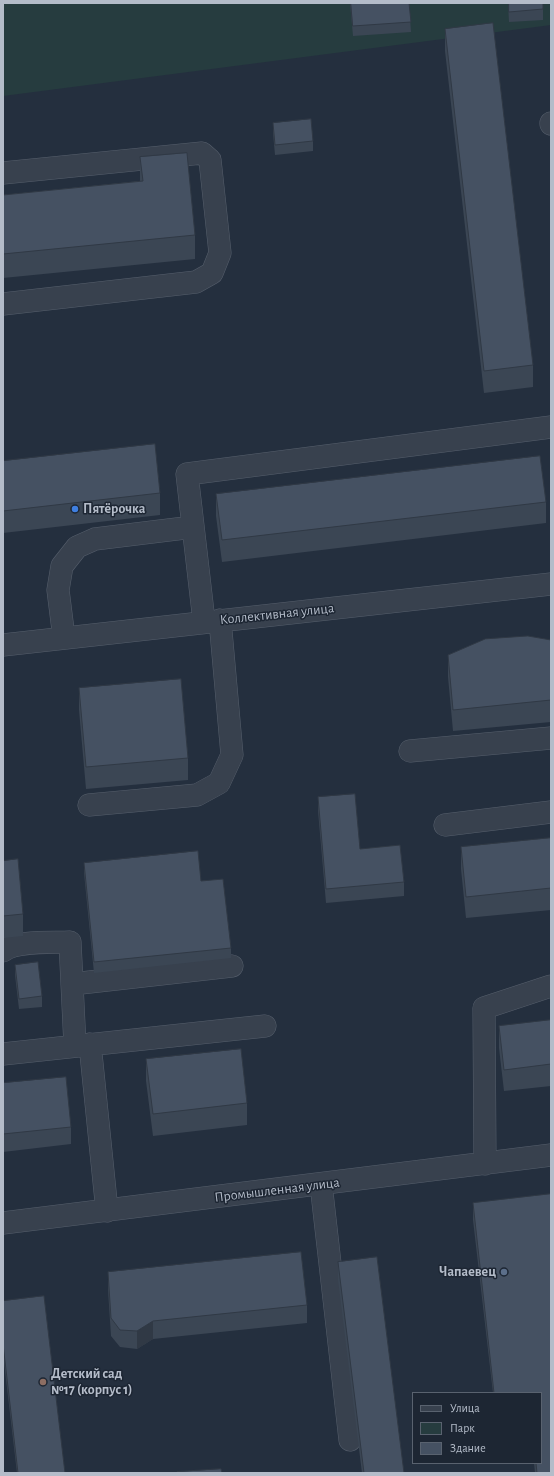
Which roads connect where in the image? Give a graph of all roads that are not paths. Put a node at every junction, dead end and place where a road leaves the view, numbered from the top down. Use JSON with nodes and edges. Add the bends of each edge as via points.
{"nodes":[{"id":1,"x":3,"y":173,"type":"edge"},
{"id":2,"x":3,"y":304,"type":"edge"},
{"id":3,"x":551,"y":427,"type":"edge"},
{"id":4,"x":193,"y":527,"type":"junction"},
{"id":5,"x":551,"y":584,"type":"edge"},
{"id":6,"x":212,"y":621,"type":"junction"},
{"id":7,"x":64,"y":638,"type":"junction"},
{"id":8,"x":3,"y":645,"type":"edge"},
{"id":9,"x":551,"y":738,"type":"edge"},
{"id":10,"x":410,"y":751,"type":"dead end"},
{"id":11,"x":89,"y":806,"type":"dead end"},
{"id":12,"x":551,"y":812,"type":"edge"},
{"id":13,"x":445,"y":825,"type":"dead end"},
{"id":14,"x":3,"y":951,"type":"edge"},
{"id":15,"x":232,"y":966,"type":"dead end"},
{"id":16,"x":72,"y":984,"type":"junction"},
{"id":17,"x":551,"y":986,"type":"edge"},
{"id":18,"x":265,"y":1026,"type":"dead end"},
{"id":19,"x":83,"y":1045,"type":"junction"},
{"id":20,"x":3,"y":1054,"type":"edge"},
{"id":21,"x":551,"y":1155,"type":"edge"},
{"id":22,"x":485,"y":1164,"type":"junction"},
{"id":23,"x":320,"y":1184,"type":"junction"},
{"id":24,"x":107,"y":1211,"type":"junction"},
{"id":25,"x":3,"y":1223,"type":"edge"},
{"id":26,"x":350,"y":1440,"type":"dead end"}],
"edges":[{"from":1,"to":2,"type":"street","via":[[202,152],[210,160],[220,253],[212,273],[196,282]]},
{"from":3,"to":4,"type":"street","via":[[187,474]]},
{"from":4,"to":6,"type":"street"},
{"from":4,"to":7,"type":"street","via":[[95,539],[77,547],[62,566],[58,590]]},
{"from":5,"to":6,"type":"street","name":"Коллективная улица"},
{"from":6,"to":7,"type":"street","name":"Коллективная улица"},
{"from":6,"to":11,"type":"street","via":[[232,755],[219,783],[197,795]]},
{"from":7,"to":8,"type":"street","name":"Коллективная улица"},
{"from":9,"to":10,"type":"street"},
{"from":12,"to":13,"type":"street"},
{"from":14,"to":16,"type":"street","via":[[28,944],[70,942]]},
{"from":15,"to":16,"type":"street"},
{"from":16,"to":19,"type":"street"},
{"from":17,"to":22,"type":"street","via":[[484,1008]]},
{"from":18,"to":19,"type":"street"},
{"from":19,"to":20,"type":"street"},
{"from":19,"to":24,"type":"street"},
{"from":21,"to":22,"type":"street","name":"Промышленная улица"},
{"from":22,"to":23,"type":"street","name":"Промышленная улица"},
{"from":23,"to":24,"type":"street","name":"Промышленная улица"},
{"from":23,"to":26,"type":"street"},
{"from":24,"to":25,"type":"street","name":"Промышленная улица"}]}
